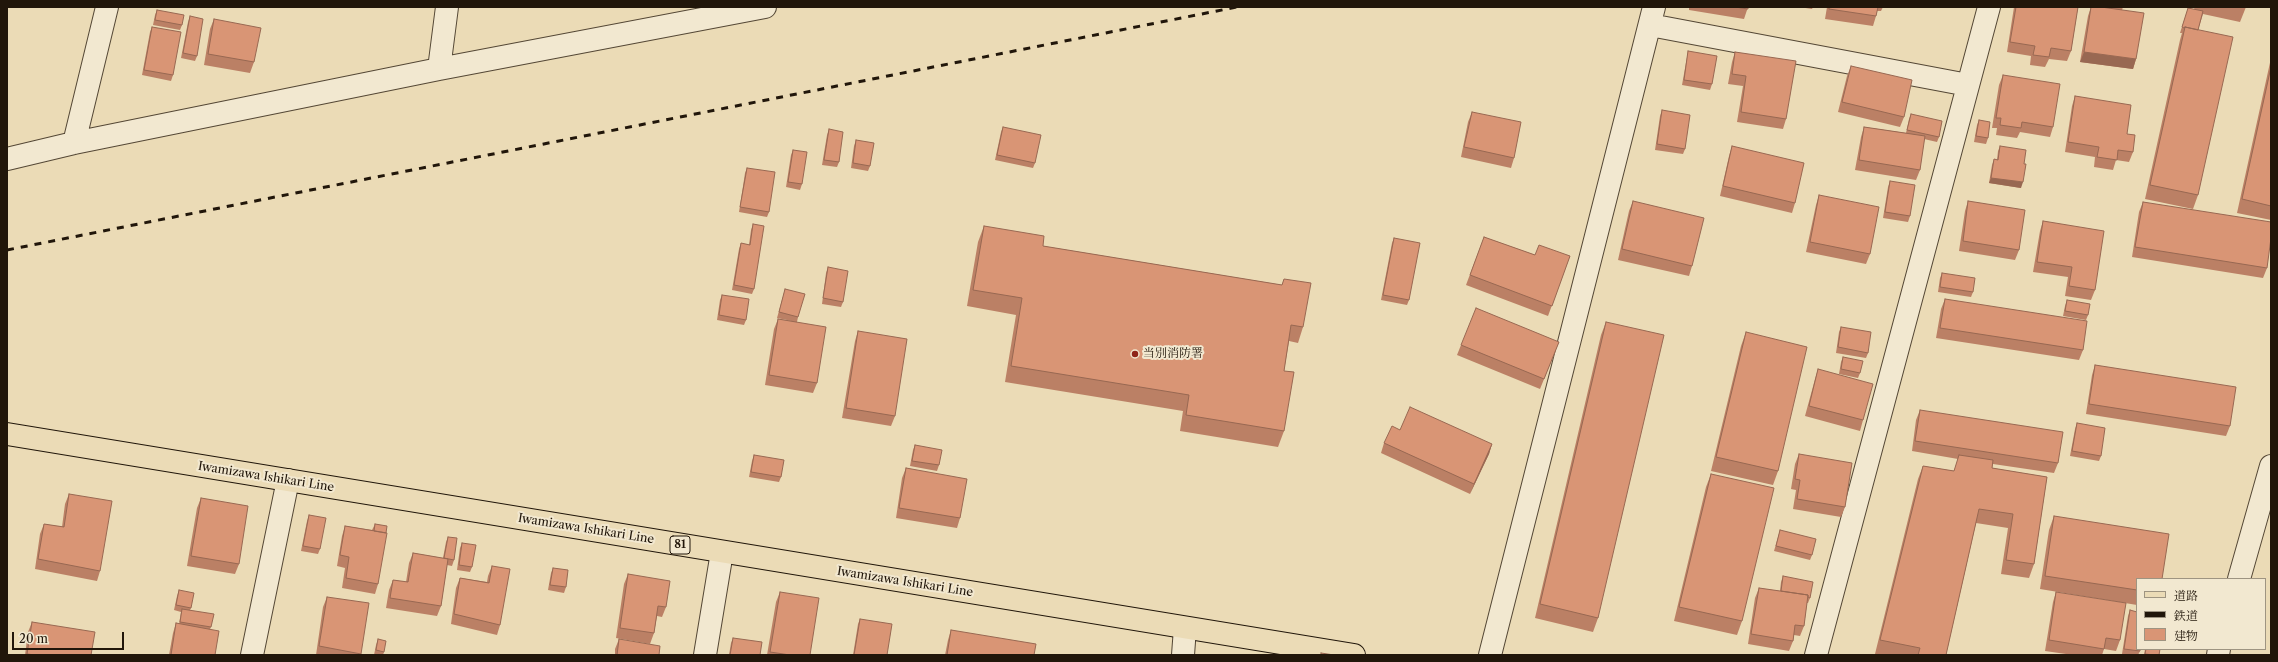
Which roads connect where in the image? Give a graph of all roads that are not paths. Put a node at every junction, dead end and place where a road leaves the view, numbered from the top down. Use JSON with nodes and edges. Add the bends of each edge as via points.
{"nodes":[{"id":1,"x":107,"y":7,"type":"edge"},
{"id":2,"x":447,"y":7,"type":"edge"},
{"id":3,"x":765,"y":7,"type":"edge"},
{"id":4,"x":1989,"y":7,"type":"edge"},
{"id":5,"x":1652,"y":16,"type":"edge"},
{"id":6,"x":439,"y":69,"type":"junction"},
{"id":7,"x":1968,"y":85,"type":"junction"},
{"id":8,"x":74,"y":143,"type":"junction"},
{"id":9,"x":7,"y":159,"type":"edge"},
{"id":10,"x":7,"y":434,"type":"edge"},
{"id":11,"x":2271,"y":466,"type":"edge"},
{"id":12,"x":288,"y":480,"type":"junction"},
{"id":13,"x":722,"y":552,"type":"junction"},
{"id":14,"x":2239,"y":578,"type":"edge"},
{"id":15,"x":1185,"y":628,"type":"junction"},
{"id":16,"x":252,"y":655,"type":"edge"},
{"id":17,"x":705,"y":655,"type":"edge"},
{"id":18,"x":1183,"y":655,"type":"edge"},
{"id":19,"x":1354,"y":655,"type":"edge"},
{"id":20,"x":1490,"y":655,"type":"edge"},
{"id":21,"x":1816,"y":655,"type":"edge"}],
"edges":[{"from":1,"to":8,"type":"street"},
{"from":2,"to":6,"type":"street"},
{"from":3,"to":6,"type":"street"},
{"from":4,"to":7,"type":"street"},
{"from":5,"to":7,"type":"street"},
{"from":5,"to":20,"type":"street"},
{"from":6,"to":8,"type":"street"},
{"from":7,"to":21,"type":"street"},
{"from":8,"to":9,"type":"street"},
{"from":10,"to":12,"type":"main road","name":"Iwamizawa Ishikari Line","number":"81"},
{"from":11,"to":14,"type":"street"},
{"from":12,"to":13,"type":"main road","name":"Iwamizawa Ishikari Line","number":"81"},
{"from":12,"to":16,"type":"street"},
{"from":13,"to":15,"type":"main road","name":"Iwamizawa Ishikari Line","number":"81"},
{"from":13,"to":17,"type":"street"},
{"from":15,"to":18,"type":"street"},
{"from":15,"to":19,"type":"main road","name":"Iwamizawa Ishikari Line","number":"81"}]}
